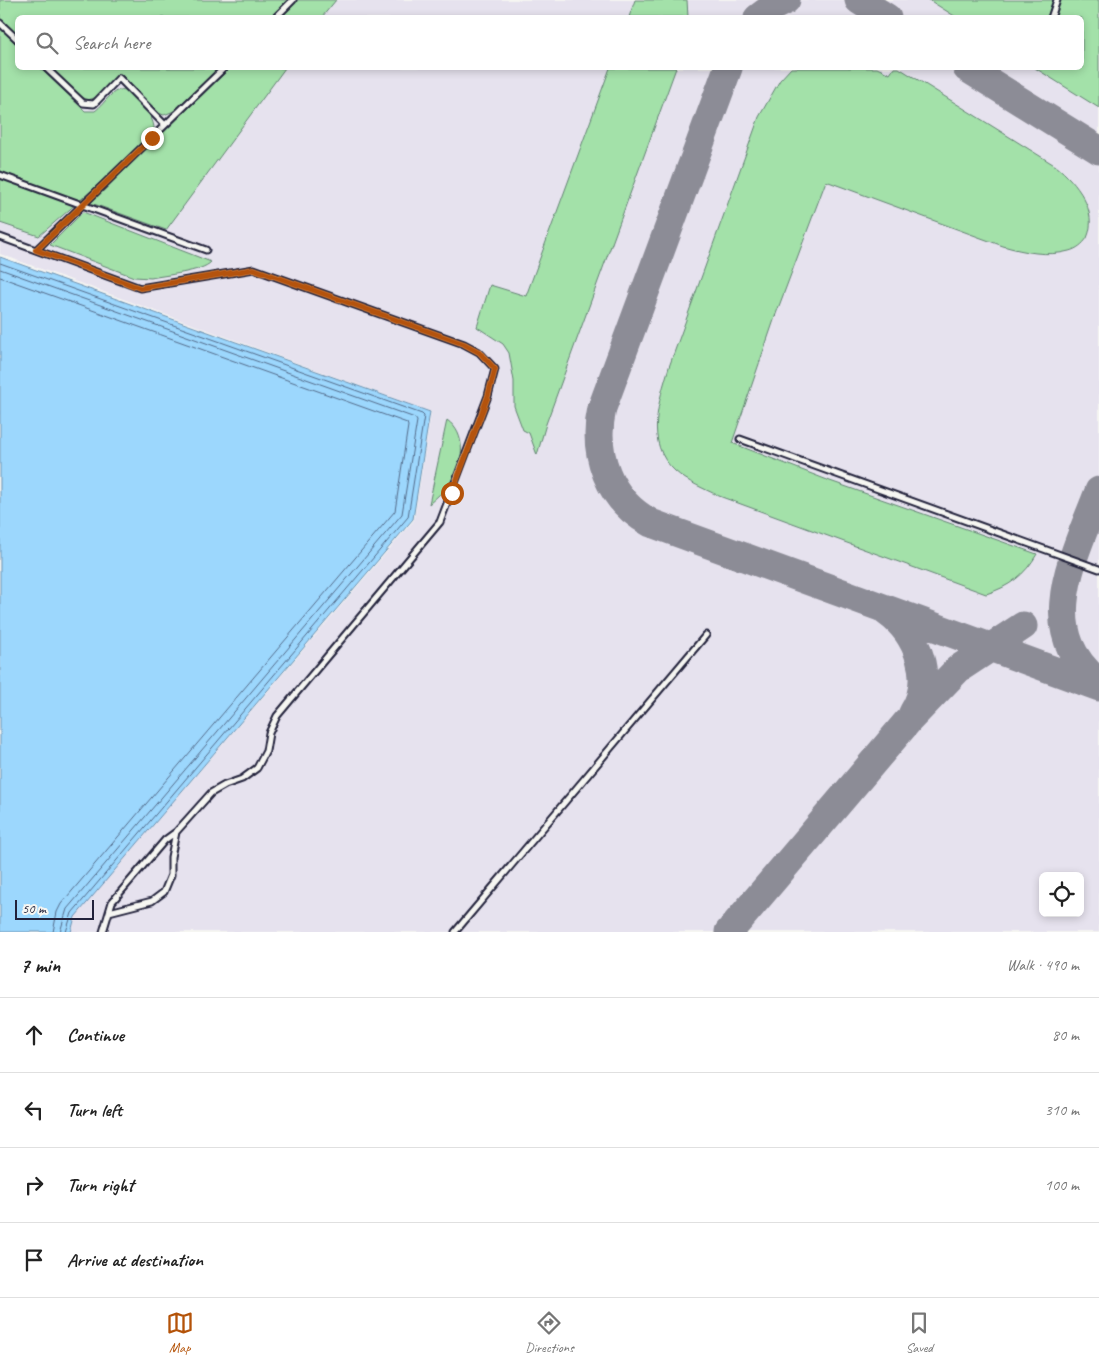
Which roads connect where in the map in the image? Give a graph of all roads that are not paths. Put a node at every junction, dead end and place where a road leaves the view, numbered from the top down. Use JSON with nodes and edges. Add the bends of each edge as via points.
{"nodes":[{"id":1,"x":293,"y":0,"type":"edge"},
{"id":2,"x":1057,"y":0,"type":"edge"},
{"id":3,"x":278,"y":15,"type":"edge"},
{"id":4,"x":1052,"y":15,"type":"edge"},
{"id":5,"x":0,"y":23,"type":"edge"},
{"id":6,"x":15,"y":37,"type":"edge"},
{"id":7,"x":48,"y":70,"type":"edge"},
{"id":8,"x":222,"y":70,"type":"edge"},
{"id":9,"x":165,"y":125,"type":"junction"},
{"id":10,"x":0,"y":175,"type":"edge"},
{"id":11,"x":83,"y":205,"type":"junction"},
{"id":12,"x":0,"y":237,"type":"edge"},
{"id":13,"x":36,"y":250,"type":"junction"},
{"id":14,"x":206,"y":250,"type":"dead end"},
{"id":15,"x":740,"y":439,"type":"dead end"},
{"id":16,"x":1099,"y":569,"type":"edge"},
{"id":17,"x":706,"y":635,"type":"dead end"},
{"id":18,"x":176,"y":832,"type":"junction"},
{"id":19,"x":109,"y":912,"type":"junction"},
{"id":20,"x":103,"y":932,"type":"edge"},
{"id":21,"x":455,"y":932,"type":"edge"}],
"edges":[{"from":1,"to":3,"type":"lane"},
{"from":2,"to":4,"type":"lane"},
{"from":5,"to":6,"type":"lane"},
{"from":7,"to":9,"type":"lane","via":[[83,103],[89,104],[94,104],[119,78]]},
{"from":8,"to":9,"type":"lane"},
{"from":9,"to":11,"type":"lane"},
{"from":10,"to":11,"type":"lane"},
{"from":11,"to":13,"type":"lane"},
{"from":11,"to":14,"type":"lane"},
{"from":12,"to":13,"type":"lane"},
{"from":13,"to":18,"type":"lane","via":[[140,288],[254,269],[464,344],[479,352],[495,369],[488,396],[440,522],[277,716],[257,768],[242,779],[211,793]]},
{"from":15,"to":16,"type":"lane"},
{"from":17,"to":21,"type":"lane"},
{"from":18,"to":19,"type":"lane","via":[[165,840],[112,902]]},
{"from":18,"to":19,"type":"lane","via":[[171,875],[164,892],[152,901]]},
{"from":19,"to":20,"type":"lane"}]}
